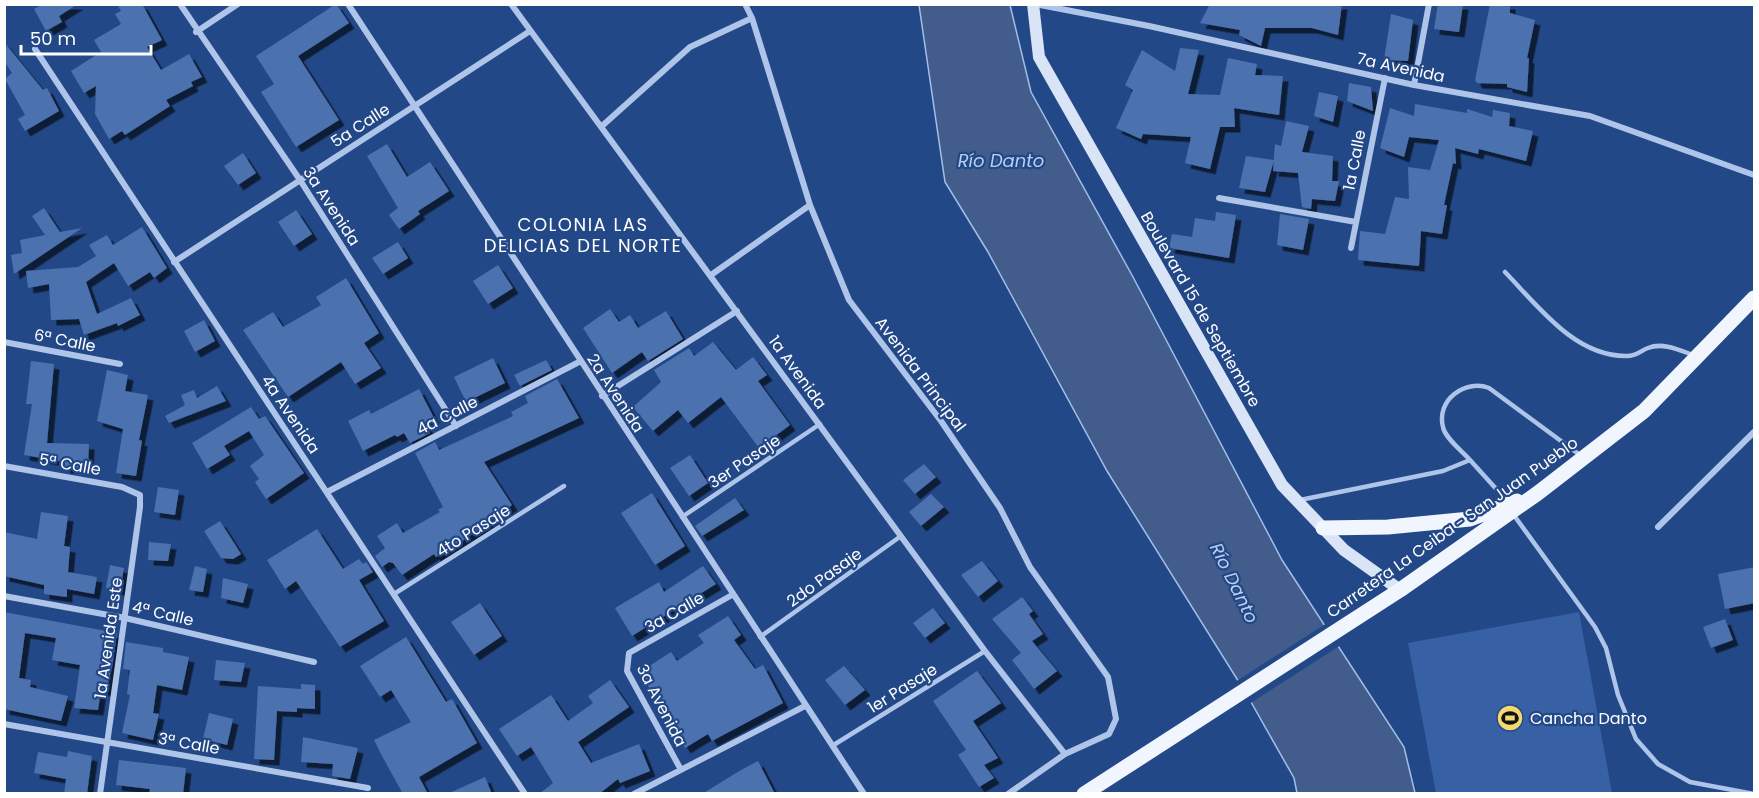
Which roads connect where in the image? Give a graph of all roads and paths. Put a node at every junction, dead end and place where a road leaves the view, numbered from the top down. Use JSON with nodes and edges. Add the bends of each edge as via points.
{"nodes":[{"id":1,"x":180,"y":4,"type":"edge"},
{"id":2,"x":238,"y":4,"type":"edge"},
{"id":3,"x":348,"y":4,"type":"edge"},
{"id":4,"x":511,"y":4,"type":"edge"},
{"id":5,"x":745,"y":4,"type":"edge"},
{"id":6,"x":1034,"y":4,"type":"edge"},
{"id":7,"x":1429,"y":4,"type":"edge"},
{"id":8,"x":752,"y":18,"type":"junction"},
{"id":9,"x":530,"y":31,"type":"junction"},
{"id":10,"x":196,"y":32,"type":"junction"},
{"id":11,"x":35,"y":49,"type":"dead end"},
{"id":12,"x":1385,"y":78,"type":"junction"},
{"id":13,"x":1414,"y":85,"type":"junction"},
{"id":14,"x":412,"y":107,"type":"junction"},
{"id":15,"x":602,"y":126,"type":"junction"},
{"id":16,"x":1755,"y":175,"type":"edge"},
{"id":17,"x":300,"y":180,"type":"junction"},
{"id":18,"x":1219,"y":198,"type":"dead end"},
{"id":19,"x":810,"y":206,"type":"junction"},
{"id":20,"x":1356,"y":222,"type":"junction"},
{"id":21,"x":1351,"y":248,"type":"dead end"},
{"id":22,"x":174,"y":261,"type":"junction"},
{"id":23,"x":1505,"y":272,"type":"dead end"},
{"id":24,"x":711,"y":275,"type":"junction"},
{"id":25,"x":1755,"y":298,"type":"edge"},
{"id":26,"x":737,"y":311,"type":"junction"},
{"id":27,"x":4,"y":342,"type":"edge"},
{"id":28,"x":1698,"y":357,"type":"junction"},
{"id":29,"x":579,"y":362,"type":"junction"},
{"id":30,"x":120,"y":364,"type":"dead end"},
{"id":31,"x":602,"y":396,"type":"junction"},
{"id":32,"x":819,"y":424,"type":"junction"},
{"id":33,"x":456,"y":426,"type":"junction"},
{"id":34,"x":1755,"y":432,"type":"edge"},
{"id":35,"x":1584,"y":458,"type":"junction"},
{"id":36,"x":1470,"y":460,"type":"junction"},
{"id":37,"x":4,"y":466,"type":"edge"},
{"id":38,"x":564,"y":486,"type":"dead end"},
{"id":39,"x":131,"y":490,"type":"joint"},
{"id":40,"x":327,"y":492,"type":"junction"},
{"id":41,"x":1297,"y":501,"type":"junction"},
{"id":42,"x":1510,"y":508,"type":"junction"},
{"id":43,"x":682,"y":517,"type":"junction"},
{"id":44,"x":1658,"y":527,"type":"dead end"},
{"id":45,"x":1323,"y":528,"type":"junction"},
{"id":46,"x":901,"y":536,"type":"junction"},
{"id":47,"x":1400,"y":590,"type":"junction"},
{"id":48,"x":394,"y":594,"type":"junction"},
{"id":49,"x":732,"y":595,"type":"junction"},
{"id":50,"x":4,"y":596,"type":"edge"},
{"id":51,"x":125,"y":618,"type":"junction"},
{"id":52,"x":760,"y":637,"type":"junction"},
{"id":53,"x":985,"y":651,"type":"junction"},
{"id":54,"x":629,"y":654,"type":"joint"},
{"id":55,"x":314,"y":662,"type":"dead end"},
{"id":56,"x":805,"y":705,"type":"junction"},
{"id":57,"x":4,"y":724,"type":"edge"},
{"id":58,"x":107,"y":743,"type":"junction"},
{"id":59,"x":832,"y":746,"type":"junction"},
{"id":60,"x":1065,"y":754,"type":"junction"},
{"id":61,"x":680,"y":768,"type":"junction"},
{"id":62,"x":368,"y":788,"type":"dead end"},
{"id":63,"x":1088,"y":792,"type":"edge"},
{"id":64,"x":100,"y":794,"type":"edge"},
{"id":65,"x":525,"y":794,"type":"edge"},
{"id":66,"x":634,"y":794,"type":"edge"},
{"id":67,"x":864,"y":794,"type":"edge"},
{"id":68,"x":1008,"y":794,"type":"edge"},
{"id":69,"x":1754,"y":794,"type":"edge"}],
"edges":[{"from":1,"to":10,"type":"street","name":"3a Avenida"},
{"from":2,"to":10,"type":"street"},
{"from":3,"to":14,"type":"street","name":"2a Avenida"},
{"from":4,"to":9,"type":"street","name":"1a Avenida"},
{"from":5,"to":8,"type":"street","name":"Avenida Principal"},
{"from":6,"to":12,"type":"street","name":"7a Avenida"},
{"from":6,"to":41,"type":"street","name":"Boulevard 15 de Septiembre","via":[[1039,57],[1282,485]]},
{"from":7,"to":13,"type":"street"},
{"from":8,"to":15,"type":"street","via":[[690,47]]},
{"from":8,"to":19,"type":"street","name":"Avenida Principal"},
{"from":9,"to":14,"type":"street","name":"5a Calle"},
{"from":9,"to":15,"type":"street","name":"1a Avenida"},
{"from":10,"to":17,"type":"street","name":"3a Avenida"},
{"from":11,"to":22,"type":"street","name":"4a Avenida"},
{"from":12,"to":13,"type":"street","name":"7a Avenida"},
{"from":12,"to":20,"type":"street","name":"1a Calle"},
{"from":13,"to":16,"type":"street","name":"7a Avenida","via":[[1590,116]]},
{"from":14,"to":17,"type":"street","name":"5a Calle"},
{"from":14,"to":29,"type":"street","name":"2a Avenida"},
{"from":15,"to":24,"type":"street","name":"1a Avenida"},
{"from":17,"to":22,"type":"street","name":"5a Calle"},
{"from":17,"to":33,"type":"street","name":"3a Avenida"},
{"from":18,"to":20,"type":"street"},
{"from":19,"to":24,"type":"street"},
{"from":19,"to":60,"type":"street","name":"Avenida Principal","via":[[849,300],[941,421],[1000,508],[1030,567],[1108,677],[1116,719],[1109,734]]},
{"from":20,"to":21,"type":"street","name":"1a Calle"},
{"from":22,"to":40,"type":"street","name":"4a Avenida"},
{"from":23,"to":28,"type":"lane","via":[[1558,327],[1581,343],[1618,356],[1636,356],[1655,346],[1667,346]]},
{"from":24,"to":26,"type":"street","name":"1a Avenida"},
{"from":25,"to":28,"type":"main road","name":"Carretera La Ceiba - San Juan Pueblo"},
{"from":26,"to":31,"type":"street"},
{"from":26,"to":32,"type":"street","name":"1a Avenida"},
{"from":27,"to":30,"type":"street","name":"6ª Calle"},
{"from":28,"to":35,"type":"main road","name":"Carretera La Ceiba - San Juan Pueblo","via":[[1644,411]]},
{"from":29,"to":31,"type":"street","name":"2a Avenida"},
{"from":29,"to":33,"type":"street","name":"4a Calle"},
{"from":31,"to":43,"type":"street","name":"2a Avenida"},
{"from":32,"to":43,"type":"lane","name":"3er Pasaje"},
{"from":32,"to":46,"type":"street","name":"1a Avenida"},
{"from":33,"to":40,"type":"street","name":"4a Calle"},
{"from":34,"to":44,"type":"street"},
{"from":35,"to":36,"type":"lane","via":[[1489,388],[1477,384],[1467,385],[1444,405],[1442,416],[1443,430]]},
{"from":35,"to":42,"type":"main road","name":"Carretera La Ceiba - San Juan Pueblo","via":[[1538,493]]},
{"from":36,"to":41,"type":"lane","via":[[1443,471]]},
{"from":36,"to":42,"type":"lane"},
{"from":37,"to":39,"type":"street","name":"5ª Calle"},
{"from":38,"to":48,"type":"lane","name":"4to Pasaje"},
{"from":39,"to":51,"type":"street","name":"1a Avenida Este","via":[[140,495],[140,507]]},
{"from":40,"to":48,"type":"street","name":"4a Avenida"},
{"from":41,"to":45,"type":"street","name":"Boulevard 15 de Septiembre"},
{"from":42,"to":45,"type":"main road","via":[[1470,519]]},
{"from":42,"to":47,"type":"main road","name":"Carretera La Ceiba - San Juan Pueblo"},
{"from":42,"to":69,"type":"lane","via":[[1595,627],[1606,648],[1618,695],[1636,739],[1658,764],[1690,782]]},
{"from":43,"to":49,"type":"street","name":"2a Avenida"},
{"from":45,"to":47,"type":"street","name":"Boulevard 15 de Septiembre","via":[[1344,550]]},
{"from":46,"to":52,"type":"lane","name":"2do Pasaje"},
{"from":46,"to":53,"type":"street","name":"1a Avenida"},
{"from":47,"to":63,"type":"main road","name":"Carretera La Ceiba - San Juan Pueblo"},
{"from":48,"to":65,"type":"street","name":"4a Avenida"},
{"from":49,"to":52,"type":"street","name":"2a Avenida"},
{"from":49,"to":54,"type":"street","name":"3a Calle"},
{"from":50,"to":51,"type":"street","name":"4ª Calle"},
{"from":51,"to":55,"type":"street","name":"4ª Calle"},
{"from":51,"to":58,"type":"street","name":"1a Avenida Este"},
{"from":52,"to":56,"type":"street","name":"2a Avenida"},
{"from":53,"to":59,"type":"lane","name":"1er Pasaje"},
{"from":53,"to":60,"type":"street","name":"1a Avenida"},
{"from":54,"to":61,"type":"street","name":"3a Avenida","via":[[627,671]]},
{"from":56,"to":59,"type":"street","name":"2a Avenida"},
{"from":56,"to":61,"type":"street"},
{"from":57,"to":58,"type":"street","name":"3ª Calle"},
{"from":58,"to":62,"type":"street","name":"3ª Calle"},
{"from":58,"to":64,"type":"street","name":"1a Avenida Este"},
{"from":59,"to":67,"type":"street","name":"2a Avenida"},
{"from":60,"to":68,"type":"street"},
{"from":61,"to":66,"type":"street"}]}
